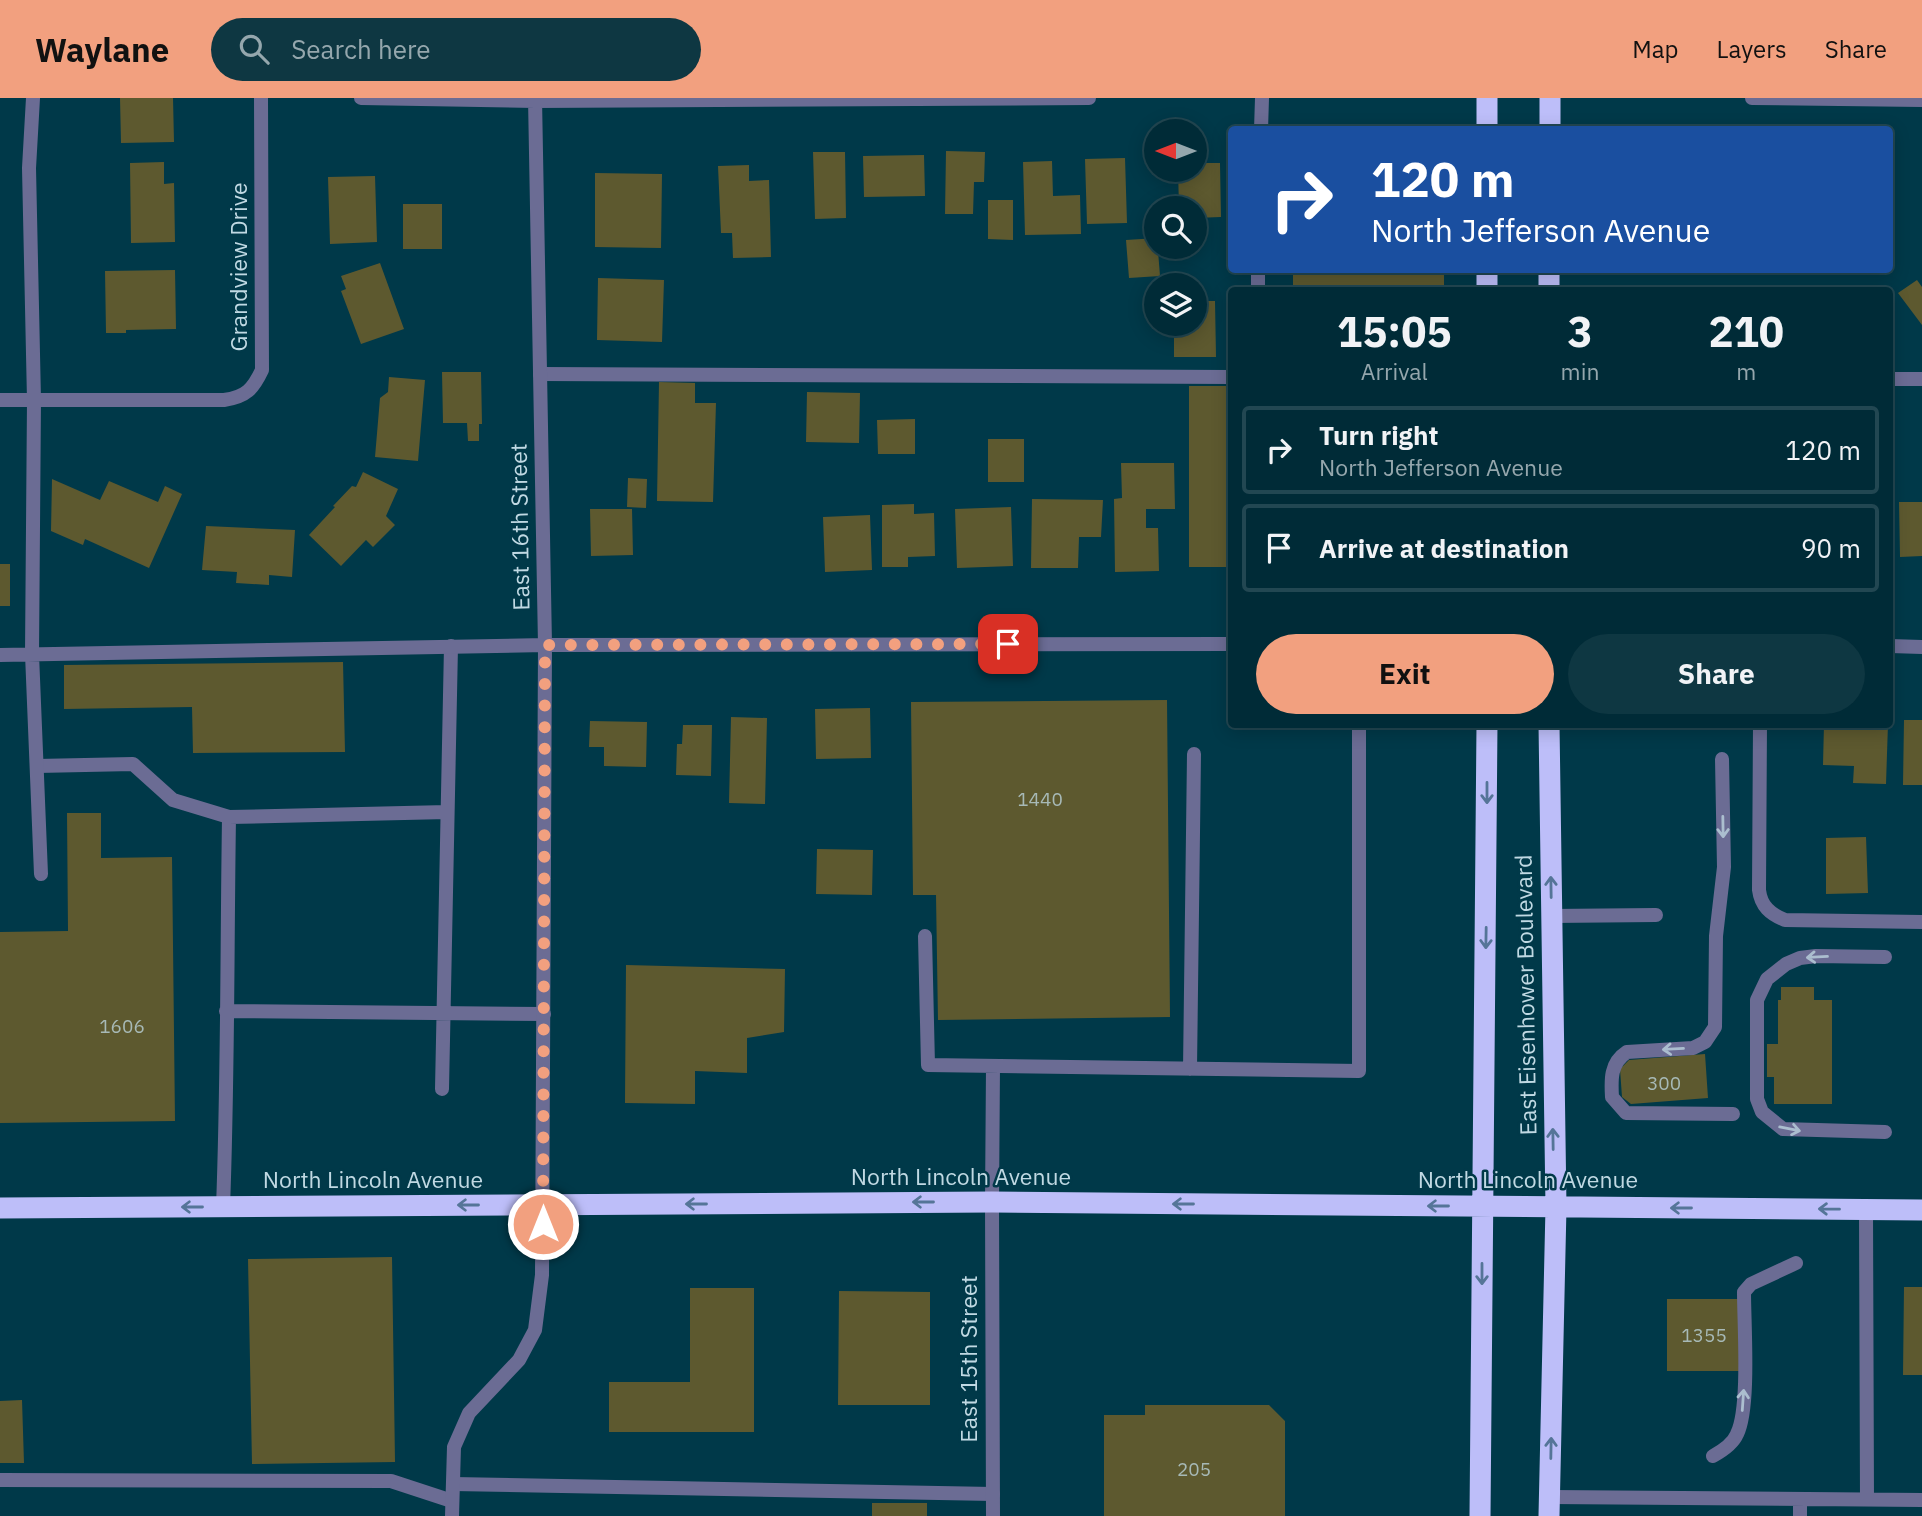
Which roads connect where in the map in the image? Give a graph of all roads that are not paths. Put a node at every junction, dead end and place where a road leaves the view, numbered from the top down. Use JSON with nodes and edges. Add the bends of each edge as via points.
{"nodes":[{"id":1,"x":33,"y":98,"type":"edge"},
{"id":2,"x":261,"y":98,"type":"edge"},
{"id":3,"x":361,"y":98,"type":"edge"},
{"id":4,"x":1090,"y":98,"type":"edge"},
{"id":5,"x":1262,"y":98,"type":"edge"},
{"id":6,"x":1487,"y":98,"type":"edge"},
{"id":7,"x":1550,"y":98,"type":"edge"},
{"id":8,"x":1752,"y":98,"type":"edge"},
{"id":9,"x":535,"y":99,"type":"edge"},
{"id":10,"x":1922,"y":100,"type":"edge"},
{"id":11,"x":1261,"y":126,"type":"edge"},
{"id":12,"x":1487,"y":126,"type":"edge"},
{"id":13,"x":1550,"y":126,"type":"edge"},
{"id":14,"x":540,"y":374,"type":"junction"},
{"id":15,"x":1228,"y":377,"type":"edge"},
{"id":16,"x":1893,"y":379,"type":"edge"},
{"id":17,"x":1922,"y":379,"type":"edge"},
{"id":18,"x":0,"y":400,"type":"edge"},
{"id":19,"x":33,"y":400,"type":"junction"},
{"id":20,"x":1228,"y":644,"type":"edge"},
{"id":21,"x":545,"y":645,"type":"junction"},
{"id":22,"x":451,"y":646,"type":"junction"},
{"id":23,"x":1893,"y":646,"type":"edge"},
{"id":24,"x":1922,"y":647,"type":"edge"},
{"id":25,"x":32,"y":654,"type":"junction"},
{"id":26,"x":0,"y":655,"type":"edge"},
{"id":27,"x":1359,"y":728,"type":"edge"},
{"id":28,"x":1488,"y":728,"type":"edge"},
{"id":29,"x":1549,"y":728,"type":"edge"},
{"id":30,"x":1760,"y":728,"type":"edge"},
{"id":31,"x":1194,"y":754,"type":"dead end"},
{"id":32,"x":1722,"y":759,"type":"dead end"},
{"id":33,"x":37,"y":766,"type":"junction"},
{"id":34,"x":447,"y":812,"type":"junction"},
{"id":35,"x":229,"y":817,"type":"junction"},
{"id":36,"x":41,"y":874,"type":"dead end"},
{"id":37,"x":1656,"y":915,"type":"dead end"},
{"id":38,"x":1551,"y":916,"type":"junction"},
{"id":39,"x":1922,"y":922,"type":"edge"},
{"id":40,"x":925,"y":936,"type":"dead end"},
{"id":41,"x":1885,"y":957,"type":"dead end"},
{"id":42,"x":226,"y":1011,"type":"junction"},
{"id":43,"x":444,"y":1013,"type":"junction"},
{"id":44,"x":544,"y":1014,"type":"junction"},
{"id":45,"x":993,"y":1066,"type":"junction"},
{"id":46,"x":1190,"y":1069,"type":"junction"},
{"id":47,"x":442,"y":1089,"type":"dead end"},
{"id":48,"x":1733,"y":1114,"type":"dead end"},
{"id":49,"x":1885,"y":1132,"type":"dead end"},
{"id":50,"x":992,"y":1202,"type":"junction"},
{"id":51,"x":544,"y":1205,"type":"junction"},
{"id":52,"x":1482,"y":1206,"type":"junction"},
{"id":53,"x":223,"y":1207,"type":"junction"},
{"id":54,"x":1556,"y":1207,"type":"junction"},
{"id":55,"x":0,"y":1208,"type":"edge"},
{"id":56,"x":1866,"y":1209,"type":"junction"},
{"id":57,"x":1922,"y":1210,"type":"edge"},
{"id":58,"x":1796,"y":1263,"type":"dead end"},
{"id":59,"x":1713,"y":1456,"type":"dead end"},
{"id":60,"x":0,"y":1480,"type":"edge"},
{"id":61,"x":453,"y":1484,"type":"junction"},
{"id":62,"x":993,"y":1494,"type":"junction"},
{"id":63,"x":1800,"y":1499,"type":"junction"},
{"id":64,"x":1867,"y":1499,"type":"junction"},
{"id":65,"x":1922,"y":1500,"type":"edge"},
{"id":66,"x":1549,"y":1506,"type":"edge"},
{"id":67,"x":452,"y":1509,"type":"edge"},
{"id":68,"x":993,"y":1516,"type":"edge"},
{"id":69,"x":1480,"y":1516,"type":"edge"},
{"id":70,"x":1800,"y":1516,"type":"edge"}],
"edges":[{"from":1,"to":19,"type":"street","via":[[29,168]]},
{"from":2,"to":19,"type":"street","name":"Grandview Drive","via":[[262,370],[255,385],[240,398],[225,400]]},
{"from":3,"to":9,"type":"street"},
{"from":4,"to":9,"type":"street"},
{"from":5,"to":11,"type":"street"},
{"from":6,"to":12,"type":"highway"},
{"from":7,"to":13,"type":"highway"},
{"from":8,"to":10,"type":"street"},
{"from":9,"to":14,"type":"street","name":"East 16th Street"},
{"from":14,"to":15,"type":"street"},
{"from":14,"to":21,"type":"street","name":"East 16th Street"},
{"from":16,"to":17,"type":"street"},
{"from":18,"to":19,"type":"street","name":"Grandview Drive"},
{"from":19,"to":25,"type":"street"},
{"from":20,"to":21,"type":"street"},
{"from":21,"to":22,"type":"street"},
{"from":21,"to":44,"type":"street","name":"East 16th Street"},
{"from":22,"to":25,"type":"street"},
{"from":22,"to":34,"type":"street"},
{"from":23,"to":24,"type":"street"},
{"from":25,"to":26,"type":"street"},
{"from":25,"to":33,"type":"street"},
{"from":27,"to":46,"type":"street","via":[[1359,1071]]},
{"from":28,"to":52,"type":"highway","name":"East Eisenhower Boulevard","one_way":true},
{"from":38,"to":29,"type":"highway","name":"East Eisenhower Boulevard","one_way":true},
{"from":30,"to":39,"type":"street","via":[[1759,890],[1767,909],[1785,920]]},
{"from":31,"to":46,"type":"street"},
{"from":32,"to":48,"type":"street","one_way":true,"via":[[1724,867],[1716,936],[1715,1027],[1709,1038],[1693,1048],[1631,1051],[1620,1056],[1612,1075],[1612,1097],[1632,1114]]},
{"from":33,"to":35,"type":"street","via":[[133,764],[173,800]]},
{"from":33,"to":36,"type":"street"},
{"from":34,"to":35,"type":"street"},
{"from":34,"to":43,"type":"street"},
{"from":35,"to":42,"type":"street"},
{"from":37,"to":38,"type":"street"},
{"from":54,"to":38,"type":"highway","name":"East Eisenhower Boulevard","one_way":true},
{"from":40,"to":45,"type":"street","via":[[928,1065]]},
{"from":41,"to":49,"type":"street","one_way":true,"via":[[1800,958],[1767,979],[1757,1000],[1757,1099],[1762,1112],[1783,1129]]},
{"from":42,"to":43,"type":"street"},
{"from":42,"to":53,"type":"street"},
{"from":43,"to":44,"type":"street"},
{"from":43,"to":47,"type":"street"},
{"from":44,"to":51,"type":"street","name":"East 16th Street"},
{"from":45,"to":46,"type":"street"},
{"from":45,"to":50,"type":"street","name":"East 15th Street"},
{"from":50,"to":51,"type":"highway","name":"North Lincoln Avenue","one_way":true},
{"from":52,"to":50,"type":"highway","name":"North Lincoln Avenue","one_way":true},
{"from":50,"to":62,"type":"street","name":"East 15th Street"},
{"from":51,"to":53,"type":"highway","name":"North Lincoln Avenue","one_way":true},
{"from":51,"to":61,"type":"street","name":"East 16th Street","via":[[535,1329],[519,1360],[469,1413],[454,1447]]},
{"from":52,"to":54,"type":"highway","name":"North Lincoln Avenue"},
{"from":52,"to":69,"type":"highway","name":"East Eisenhower Boulevard","one_way":true},
{"from":53,"to":55,"type":"highway","name":"North Lincoln Avenue","one_way":true},
{"from":56,"to":54,"type":"highway","name":"North Lincoln Avenue","one_way":true},
{"from":66,"to":54,"type":"highway","name":"East Eisenhower Boulevard","one_way":true},
{"from":56,"to":57,"type":"highway","name":"North Lincoln Avenue"},
{"from":56,"to":64,"type":"street"},
{"from":59,"to":58,"type":"street","one_way":true,"via":[[1737,1436],[1741,1421],[1744,1292],[1751,1283]]},
{"from":60,"to":67,"type":"street","via":[[391,1480]]},
{"from":61,"to":62,"type":"street"},
{"from":61,"to":67,"type":"street","name":"East 16th Street"},
{"from":62,"to":68,"type":"street","name":"East 15th Street"},
{"from":63,"to":64,"type":"street"},
{"from":63,"to":66,"type":"street"},
{"from":63,"to":70,"type":"street"},
{"from":64,"to":65,"type":"street"}]}
